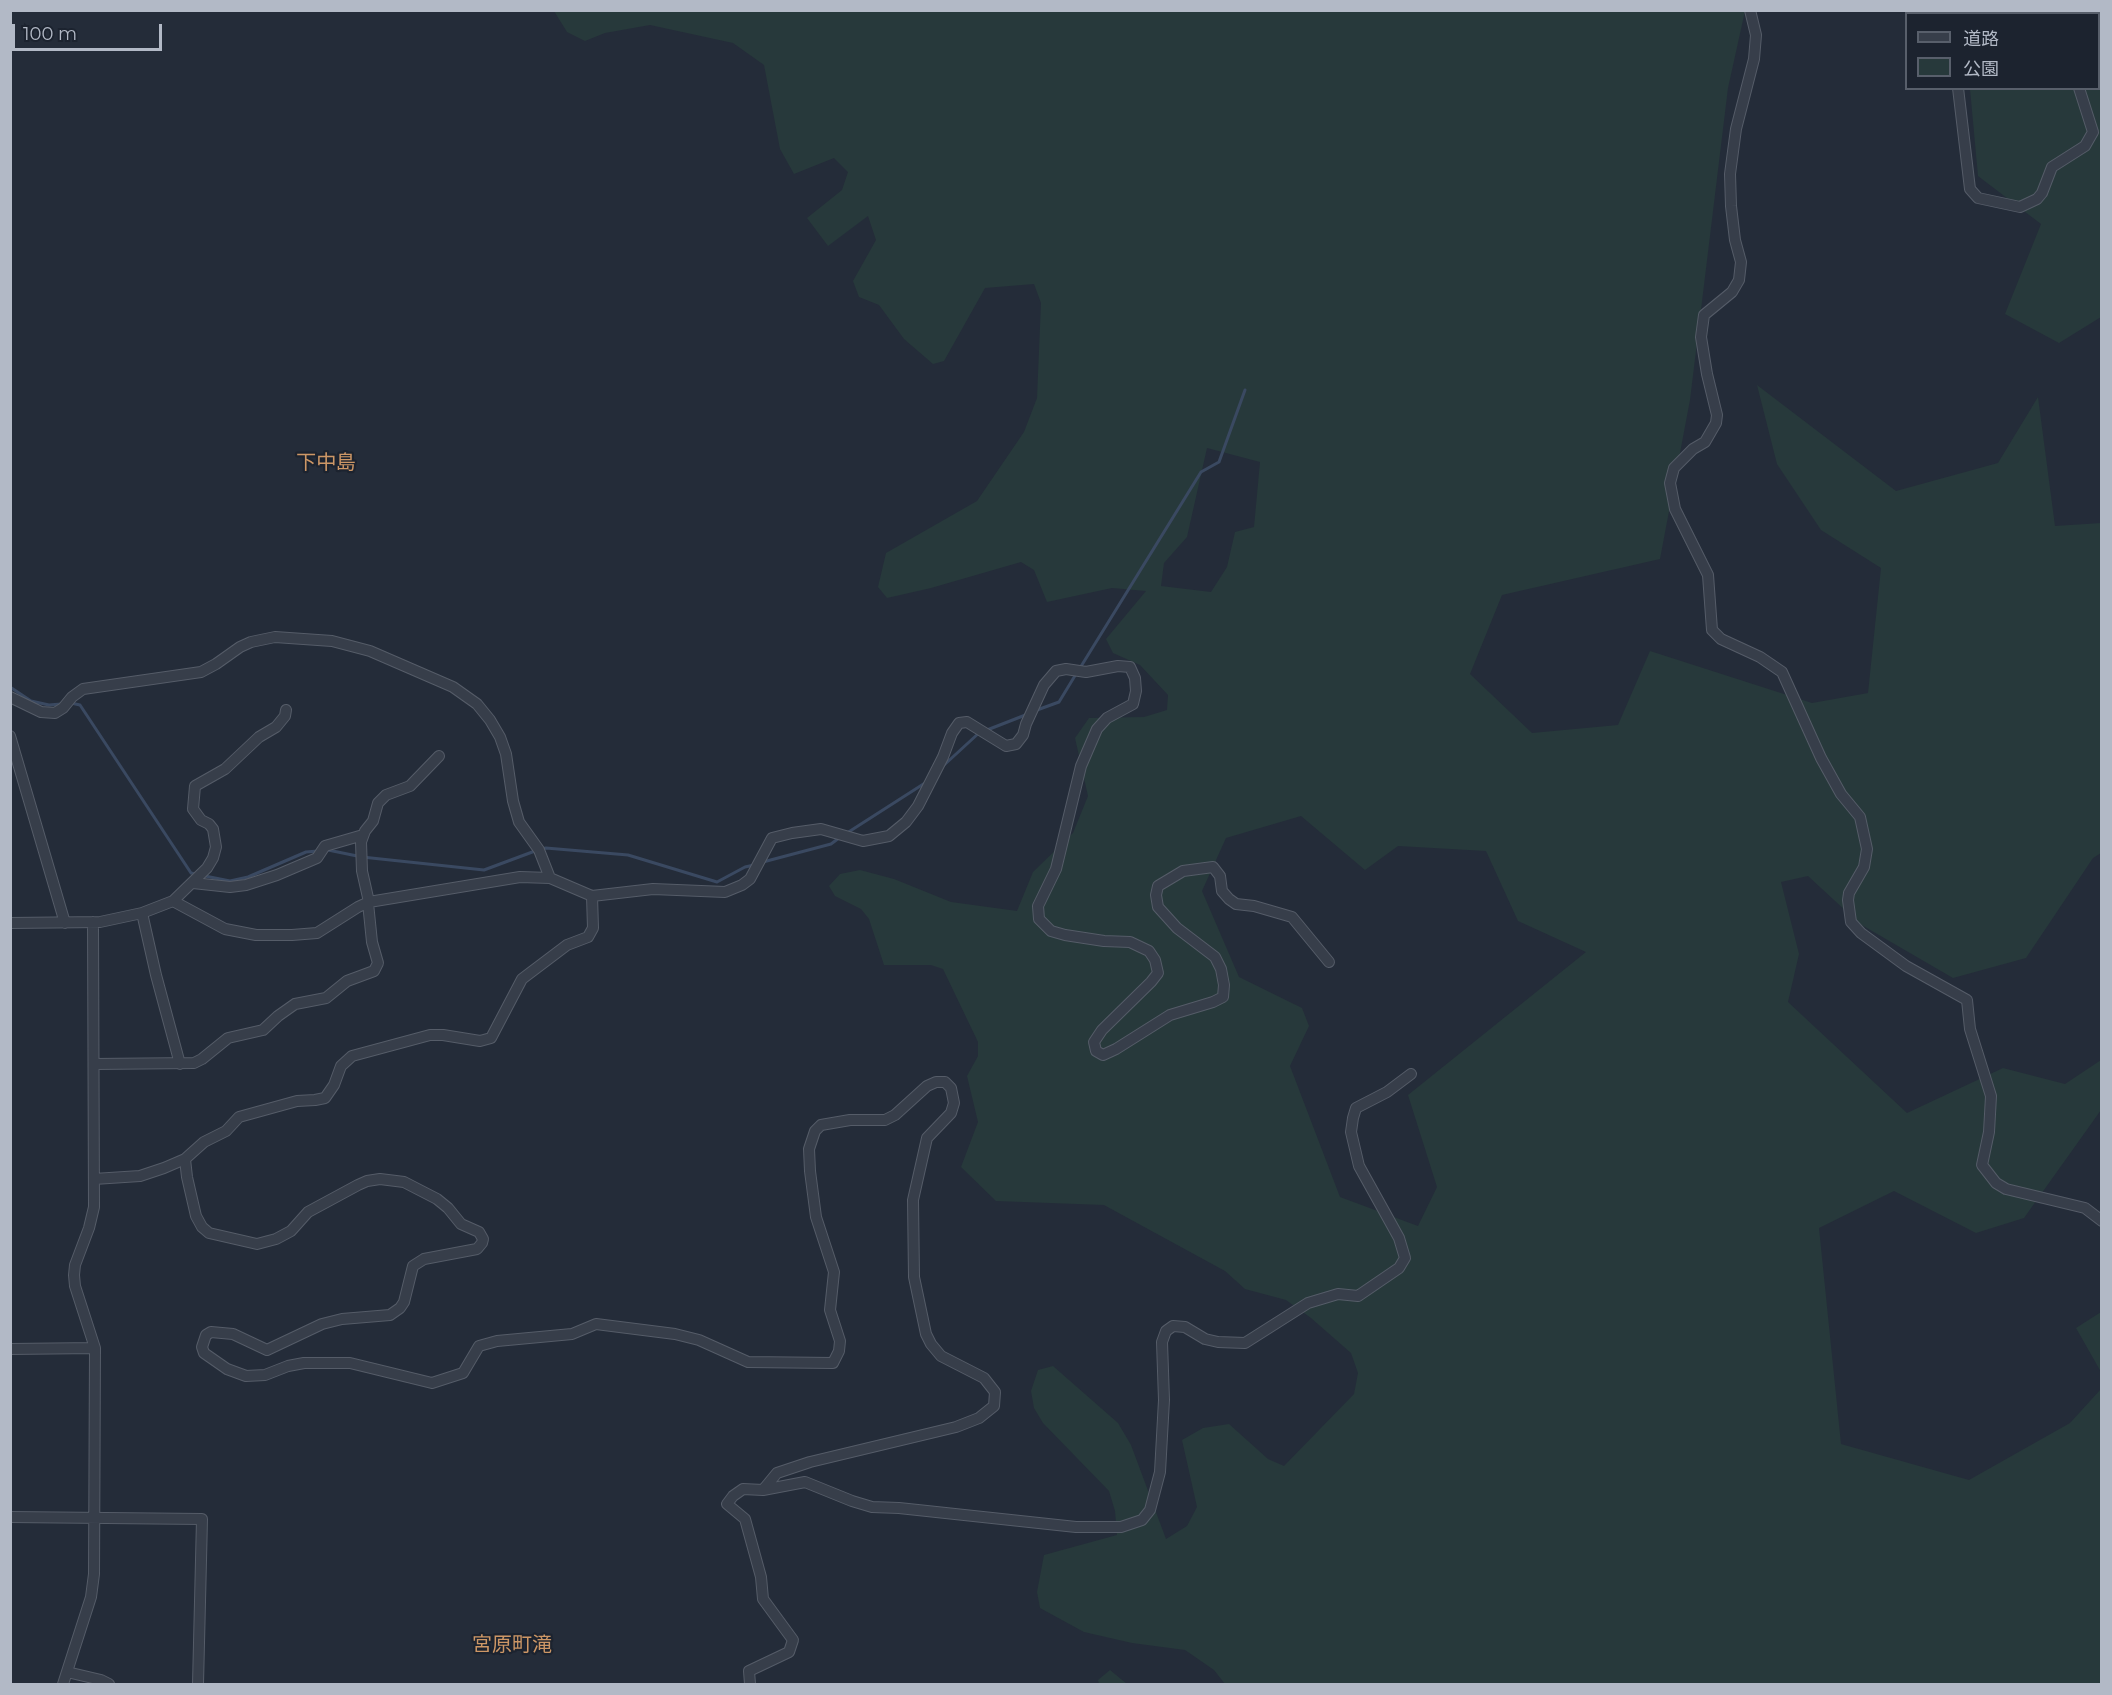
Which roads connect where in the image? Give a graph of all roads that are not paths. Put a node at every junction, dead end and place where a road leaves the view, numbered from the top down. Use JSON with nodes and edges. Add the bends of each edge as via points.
{"nodes":[{"id":1,"x":1750,"y":10,"type":"edge"},
{"id":2,"x":1958,"y":90,"type":"edge"},
{"id":3,"x":2080,"y":90,"type":"edge"},
{"id":4,"x":10,"y":697,"type":"edge"},
{"id":5,"x":286,"y":710,"type":"dead end"},
{"id":6,"x":10,"y":736,"type":"edge"},
{"id":7,"x":439,"y":756,"type":"dead end"},
{"id":8,"x":363,"y":835,"type":"junction"},
{"id":9,"x":550,"y":878,"type":"junction"},
{"id":10,"x":193,"y":883,"type":"junction"},
{"id":11,"x":592,"y":896,"type":"junction"},
{"id":12,"x":172,"y":901,"type":"junction"},
{"id":13,"x":368,"y":903,"type":"junction"},
{"id":14,"x":142,"y":913,"type":"junction"},
{"id":15,"x":93,"y":922,"type":"junction"},
{"id":16,"x":10,"y":923,"type":"edge"},
{"id":17,"x":65,"y":923,"type":"junction"},
{"id":18,"x":1329,"y":962,"type":"dead end"},
{"id":19,"x":94,"y":1064,"type":"junction"},
{"id":20,"x":180,"y":1064,"type":"junction"},
{"id":21,"x":1411,"y":1074,"type":"dead end"},
{"id":22,"x":186,"y":1159,"type":"junction"},
{"id":23,"x":94,"y":1179,"type":"junction"},
{"id":24,"x":2102,"y":1221,"type":"edge"},
{"id":25,"x":95,"y":1348,"type":"junction"},
{"id":26,"x":10,"y":1349,"type":"edge"},
{"id":27,"x":763,"y":1490,"type":"junction"},
{"id":28,"x":10,"y":1516,"type":"edge"},
{"id":29,"x":95,"y":1517,"type":"junction"},
{"id":30,"x":67,"y":1672,"type":"junction"},
{"id":31,"x":63,"y":1684,"type":"edge"},
{"id":32,"x":109,"y":1684,"type":"edge"},
{"id":33,"x":198,"y":1684,"type":"edge"},
{"id":34,"x":750,"y":1684,"type":"edge"}],
"edges":[{"from":1,"to":24,"type":"street","via":[[1755,59],[1736,129],[1730,174],[1735,240],[1741,262],[1739,280],[1732,292],[1704,315],[1701,337],[1716,423],[1705,442],[1674,468],[1670,483],[1675,509],[1708,575],[1712,630],[1721,639],[1782,672],[1840,794],[1860,818],[1867,849],[1848,900],[1851,922],[1906,966],[1967,1000],[1970,1029],[1991,1096],[1982,1165],[2006,1189],[2085,1208]]},
{"from":2,"to":3,"type":"street","via":[[1970,189],[1978,198],[2020,207],[2037,199],[2052,167],[2085,146],[2093,132]]},
{"from":4,"to":9,"type":"street","via":[[41,712],[55,713],[83,689],[194,674],[245,645],[275,637],[332,641],[376,653],[458,690],[490,720],[505,749],[519,822],[538,850]]},
{"from":5,"to":10,"type":"street","via":[[276,727],[225,769],[195,786],[193,809],[211,826],[216,840],[210,864]]},
{"from":6,"to":17,"type":"street"},
{"from":7,"to":8,"type":"street","via":[[410,786],[380,800]]},
{"from":8,"to":10,"type":"street","via":[[326,845],[317,858],[246,885]]},
{"from":8,"to":13,"type":"street","via":[[361,866]]},
{"from":9,"to":11,"type":"street"},
{"from":9,"to":13,"type":"street","via":[[520,878]]},
{"from":10,"to":12,"type":"street"},
{"from":11,"to":18,"type":"street","via":[[653,890],[725,892],[750,879],[772,838],[821,830],[863,840],[889,836],[918,806],[959,723],[967,722],[1006,746],[1016,744],[1044,685],[1056,671],[1130,667],[1135,678],[1133,704],[1107,718],[1097,729],[1081,766],[1056,869],[1038,906],[1039,919],[1051,931],[1131,942],[1149,951],[1155,960],[1158,973],[1102,1030],[1094,1042],[1096,1051],[1103,1055],[1170,1016],[1223,997],[1221,969],[1215,957],[1177,928],[1158,907],[1158,886],[1183,871],[1213,867],[1229,899],[1292,917]]},
{"from":11,"to":22,"type":"street","via":[[593,928],[588,937],[550,956],[522,980],[491,1038],[480,1041],[430,1035],[352,1056],[340,1066],[325,1098],[297,1101],[239,1117]]},
{"from":12,"to":13,"type":"street","via":[[225,928],[270,936],[317,933]]},
{"from":12,"to":14,"type":"street"},
{"from":13,"to":20,"type":"street","via":[[378,963],[374,971],[346,981],[326,998],[295,1004],[263,1030],[228,1038],[199,1061]]},
{"from":14,"to":15,"type":"street"},
{"from":14,"to":20,"type":"street"},
{"from":15,"to":17,"type":"street"},
{"from":15,"to":19,"type":"street"},
{"from":16,"to":17,"type":"street"},
{"from":19,"to":20,"type":"street"},
{"from":19,"to":23,"type":"street"},
{"from":21,"to":27,"type":"street","via":[[1356,1108],[1352,1132],[1359,1166],[1399,1238],[1405,1258],[1399,1268],[1358,1296],[1338,1294],[1308,1304],[1245,1343],[1205,1339],[1185,1327],[1173,1326],[1166,1331],[1162,1342],[1160,1472],[1150,1510],[1142,1520],[1113,1528],[1045,1525],[872,1507],[806,1482]]},
{"from":22,"to":23,"type":"street","via":[[140,1176]]},
{"from":22,"to":27,"type":"street","via":[[196,1216],[209,1233],[258,1244],[276,1239],[291,1231],[308,1212],[358,1185],[380,1179],[404,1182],[424,1192],[483,1239],[477,1249],[424,1258],[413,1266],[404,1302],[390,1316],[322,1324],[267,1350],[233,1334],[206,1335],[204,1353],[246,1376],[304,1364],[350,1363],[432,1383],[463,1373],[479,1346],[572,1334],[596,1324],[699,1340],[748,1362],[833,1363],[840,1341],[830,1310],[834,1272],[816,1217],[810,1171],[809,1149],[815,1131],[821,1125],[850,1120],[885,1120],[927,1086],[945,1082],[951,1088],[954,1103],[951,1113],[927,1138],[913,1200],[914,1277],[931,1344],[941,1356],[984,1378],[994,1392],[994,1406],[979,1418],[956,1427],[777,1473]]},
{"from":23,"to":25,"type":"street","via":[[94,1207],[74,1275]]},
{"from":25,"to":26,"type":"street"},
{"from":25,"to":29,"type":"street"},
{"from":27,"to":34,"type":"street","via":[[743,1489],[727,1504],[745,1519],[763,1599],[793,1640],[789,1652],[749,1671]]},
{"from":28,"to":29,"type":"street"},
{"from":29,"to":30,"type":"street","via":[[91,1597]]},
{"from":29,"to":33,"type":"street","via":[[202,1519]]},
{"from":30,"to":31,"type":"street"},
{"from":30,"to":32,"type":"street"}]}
